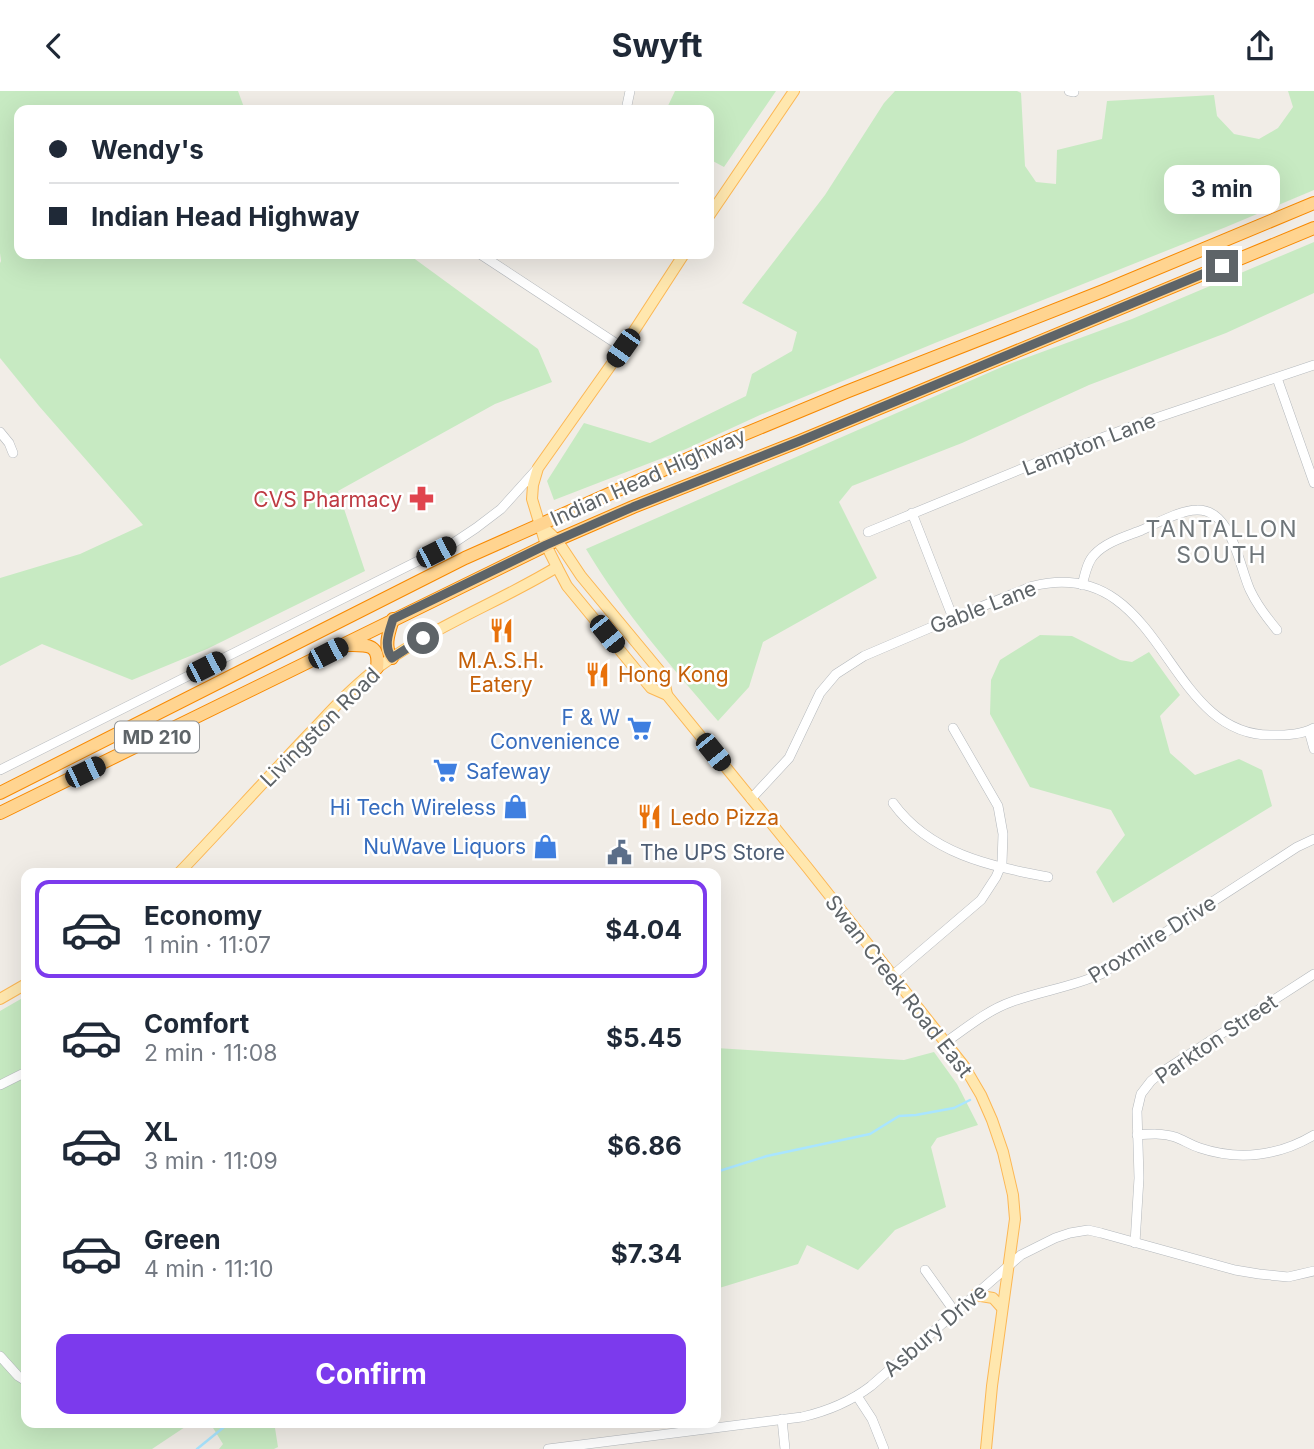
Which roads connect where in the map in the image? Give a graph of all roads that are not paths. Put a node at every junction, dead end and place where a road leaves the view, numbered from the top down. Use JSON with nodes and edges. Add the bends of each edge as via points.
{"nodes":[{"id":1,"x":794,"y":91,"type":"edge"},
{"id":2,"x":1314,"y":203,"type":"edge"},
{"id":3,"x":714,"y":204,"type":"edge"},
{"id":4,"x":1314,"y":228,"type":"edge"},
{"id":5,"x":488,"y":259,"type":"edge"},
{"id":6,"x":681,"y":259,"type":"edge"},
{"id":7,"x":623,"y":348,"type":"junction"},
{"id":8,"x":1314,"y":365,"type":"edge"},
{"id":9,"x":1277,"y":378,"type":"junction"},
{"id":10,"x":0,"y":432,"type":"edge"},
{"id":11,"x":13,"y":453,"type":"dead end"},
{"id":12,"x":538,"y":468,"type":"junction"},
{"id":13,"x":1314,"y":483,"type":"edge"},
{"id":14,"x":912,"y":513,"type":"junction"},
{"id":15,"x":541,"y":525,"type":"junction"},
{"id":16,"x":868,"y":532,"type":"dead end"},
{"id":17,"x":552,"y":543,"type":"junction"},
{"id":18,"x":557,"y":568,"type":"junction"},
{"id":19,"x":1082,"y":585,"type":"junction"},
{"id":20,"x":953,"y":618,"type":"junction"},
{"id":21,"x":393,"y":619,"type":"junction"},
{"id":22,"x":1277,"y":630,"type":"dead end"},
{"id":23,"x":343,"y":645,"type":"junction"},
{"id":24,"x":392,"y":658,"type":"junction"},
{"id":25,"x":377,"y":668,"type":"junction"},
{"id":26,"x":667,"y":695,"type":"junction"},
{"id":27,"x":953,"y":728,"type":"dead end"},
{"id":28,"x":1311,"y":730,"type":"edge"},
{"id":29,"x":1314,"y":749,"type":"edge"},
{"id":30,"x":0,"y":771,"type":"edge"},
{"id":31,"x":0,"y":793,"type":"edge"},
{"id":32,"x":751,"y":799,"type":"junction"},
{"id":33,"x":894,"y":803,"type":"dead end"},
{"id":34,"x":0,"y":813,"type":"edge"},
{"id":35,"x":1314,"y":839,"type":"edge"},
{"id":36,"x":184,"y":868,"type":"edge"},
{"id":37,"x":1000,"y":868,"type":"junction"},
{"id":38,"x":1048,"y":877,"type":"dead end"},
{"id":39,"x":1314,"y":974,"type":"edge"},
{"id":40,"x":892,"y":976,"type":"junction"},
{"id":41,"x":21,"y":989,"type":"edge"},
{"id":42,"x":0,"y":999,"type":"edge"},
{"id":43,"x":946,"y":1042,"type":"junction"},
{"id":44,"x":21,"y":1074,"type":"edge"},
{"id":45,"x":0,"y":1085,"type":"edge"},
{"id":46,"x":1137,"y":1135,"type":"junction"},
{"id":47,"x":1314,"y":1135,"type":"edge"},
{"id":48,"x":1135,"y":1243,"type":"junction"},
{"id":49,"x":1009,"y":1266,"type":"junction"},
{"id":50,"x":925,"y":1270,"type":"dead end"},
{"id":51,"x":1314,"y":1271,"type":"edge"},
{"id":52,"x":975,"y":1295,"type":"junction"},
{"id":53,"x":1003,"y":1308,"type":"junction"},
{"id":54,"x":956,"y":1312,"type":"junction"},
{"id":55,"x":0,"y":1356,"type":"edge"},
{"id":56,"x":21,"y":1378,"type":"edge"},
{"id":57,"x":857,"y":1396,"type":"junction"},
{"id":58,"x":782,"y":1419,"type":"junction"},
{"id":59,"x":721,"y":1427,"type":"edge"},
{"id":60,"x":712,"y":1428,"type":"edge"},
{"id":61,"x":548,"y":1449,"type":"edge"},
{"id":62,"x":785,"y":1449,"type":"edge"},
{"id":63,"x":884,"y":1449,"type":"edge"},
{"id":64,"x":986,"y":1449,"type":"edge"}],
"edges":[{"from":1,"to":3,"type":"main road"},
{"from":2,"to":15,"type":"highway","name":"Indian Head Highway","number":"MD 210","via":[[735,438]]},
{"from":4,"to":17,"type":"highway","name":"Indian Head Highway","number":"MD 210"},
{"from":5,"to":7,"type":"street"},
{"from":6,"to":7,"type":"main road"},
{"from":7,"to":12,"type":"main road"},
{"from":8,"to":9,"type":"street","name":"Lampton Lane"},
{"from":9,"to":13,"type":"street"},
{"from":9,"to":14,"type":"street","name":"Lampton Lane","via":[[1065,451]]},
{"from":10,"to":11,"type":"street"},
{"from":12,"to":15,"type":"main road","via":[[532,499]]},
{"from":12,"to":30,"type":"street","via":[[501,509],[452,544]]},
{"from":14,"to":16,"type":"street","name":"Lampton Lane"},
{"from":14,"to":20,"type":"street"},
{"from":15,"to":17,"type":"main road","name":"Swan Creek Road East"},
{"from":15,"to":31,"type":"highway","name":"Indian Head Highway","number":"MD 210","via":[[454,564]]},
{"from":17,"to":18,"type":"main road","name":"Swan Creek Road East"},
{"from":17,"to":21,"type":"highway","name":"Indian Head Highway","number":"MD 210"},
{"from":17,"to":26,"type":"main road","name":"Swan Creek Road East","via":[[663,675]]},
{"from":18,"to":24,"type":"main road","name":"Livingston Road","via":[[432,632]]},
{"from":18,"to":26,"type":"main road","name":"Swan Creek Road East","via":[[651,688]]},
{"from":19,"to":20,"type":"street","name":"Gable Lane","via":[[1054,582],[1033,586]]},
{"from":19,"to":22,"type":"street","via":[[1091,559],[1100,550],[1188,511],[1204,510],[1218,517],[1227,529],[1251,592]]},
{"from":19,"to":28,"type":"street","name":"Gable Lane","via":[[1099,589],[1128,608],[1197,697],[1229,725],[1266,735]]},
{"from":20,"to":32,"type":"street","name":"Gable Lane","via":[[864,656],[836,674],[815,701],[789,758]]},
{"from":21,"to":23,"type":"highway","name":"Indian Head Highway","number":"MD 210"},
{"from":21,"to":24,"type":"highway","via":[[388,641]]},
{"from":23,"to":25,"type":"highway","via":[[369,645],[377,653]]},
{"from":23,"to":34,"type":"highway","name":"Indian Head Highway","number":"MD 210"},
{"from":24,"to":25,"type":"main road","name":"Livingston Road"},
{"from":25,"to":36,"type":"main road","name":"Livingston Road"},
{"from":26,"to":32,"type":"main road","name":"Swan Creek Road East"},
{"from":27,"to":37,"type":"street","via":[[1000,812]]},
{"from":28,"to":29,"type":"street"},
{"from":32,"to":40,"type":"main road","name":"Swan Creek Road East"},
{"from":33,"to":37,"type":"street","via":[[935,842]]},
{"from":35,"to":43,"type":"street","name":"Proxmire Drive","via":[[1101,974],[1001,1006]]},
{"from":37,"to":38,"type":"street"},
{"from":37,"to":40,"type":"street","via":[[981,900]]},
{"from":39,"to":46,"type":"street","name":"Parkton Street","via":[[1151,1081],[1139,1101]]},
{"from":40,"to":43,"type":"main road","name":"Swan Creek Road East"},
{"from":41,"to":42,"type":"main road"},
{"from":43,"to":49,"type":"main road","name":"Swan Creek Road East","via":[[981,1095],[1003,1152],[1015,1219]]},
{"from":44,"to":45,"type":"street"},
{"from":46,"to":47,"type":"street","via":[[1171,1136],[1216,1153],[1251,1156],[1278,1151]]},
{"from":46,"to":48,"type":"street","name":"Parkton Street"},
{"from":48,"to":49,"type":"street","name":"Asbury Drive","via":[[1088,1230],[1070,1233],[1021,1255]]},
{"from":48,"to":51,"type":"street","name":"Asbury Drive","via":[[1259,1274],[1287,1276]]},
{"from":49,"to":52,"type":"street","name":"Asbury Drive"},
{"from":49,"to":53,"type":"main road","name":"Swan Creek Road East"},
{"from":50,"to":54,"type":"street"},
{"from":52,"to":53,"type":"main road","via":[[993,1298]]},
{"from":52,"to":54,"type":"street","name":"Asbury Drive"},
{"from":53,"to":64,"type":"main road","name":"Swan Creek Road East"},
{"from":54,"to":57,"type":"street","name":"Asbury Drive"},
{"from":55,"to":56,"type":"street"},
{"from":57,"to":58,"type":"street","name":"Asbury Drive","via":[[816,1414]]},
{"from":57,"to":63,"type":"street"},
{"from":58,"to":59,"type":"street","name":"Asbury Drive"},
{"from":58,"to":62,"type":"street"},
{"from":60,"to":61,"type":"street","name":"Asbury Drive"}]}
